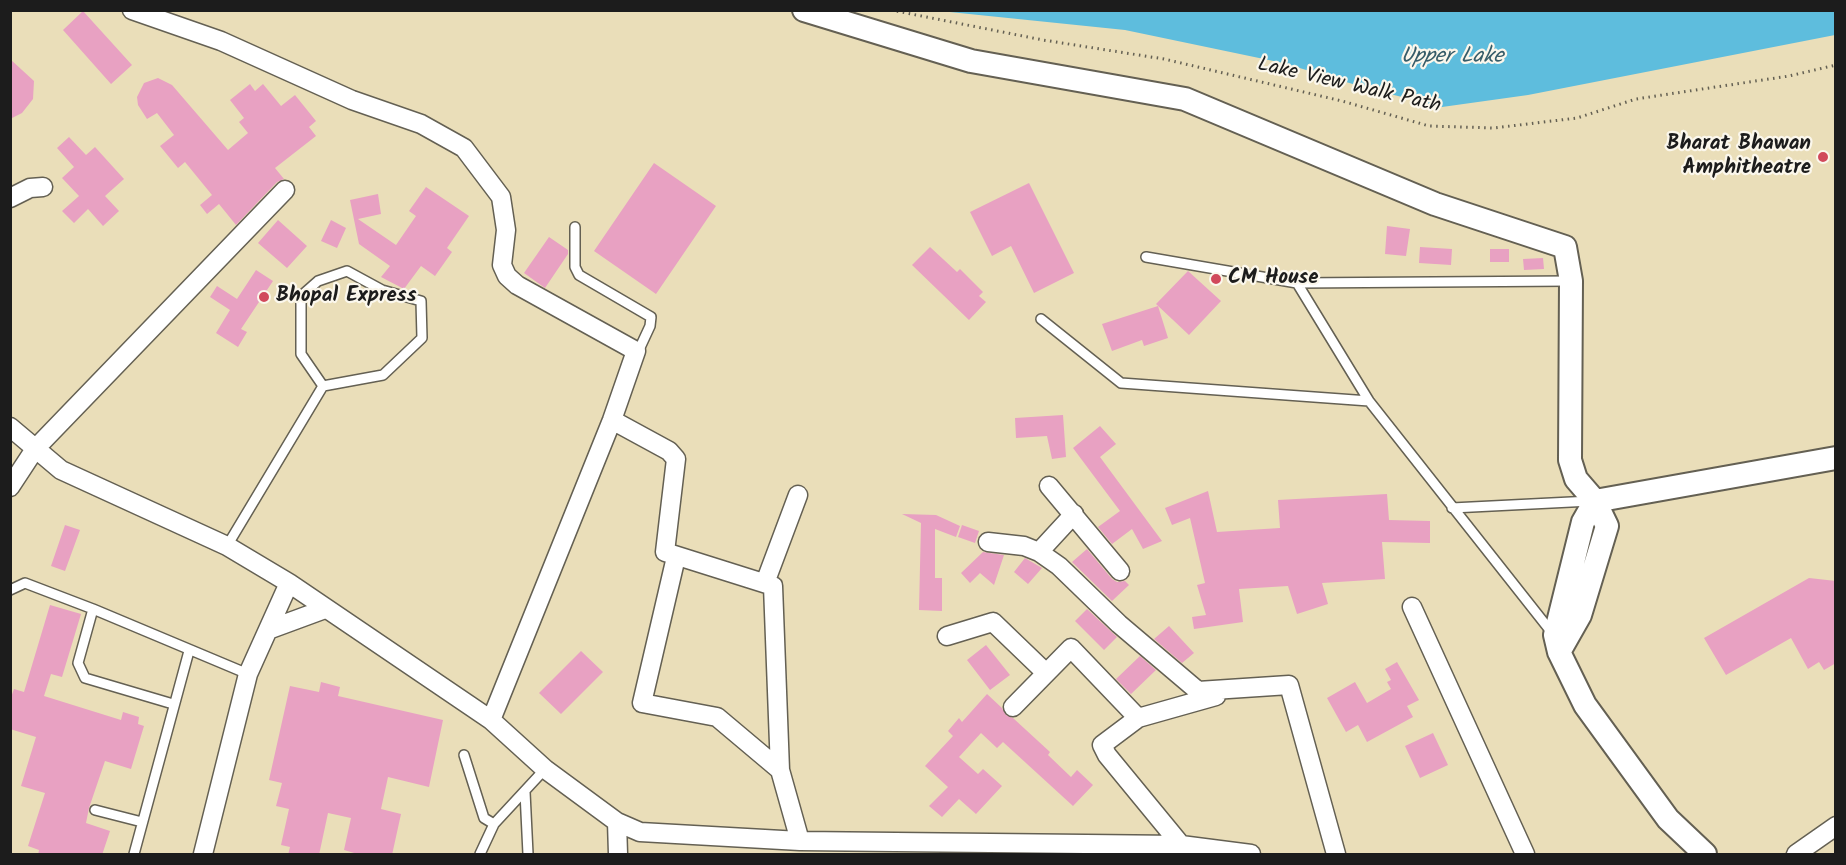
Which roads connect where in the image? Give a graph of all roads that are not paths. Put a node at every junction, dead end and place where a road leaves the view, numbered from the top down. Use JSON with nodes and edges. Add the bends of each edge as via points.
{"nodes":[{"id":1,"x":132,"y":10,"type":"edge"},
{"id":2,"x":804,"y":10,"type":"edge"},
{"id":3,"x":43,"y":187,"type":"dead end"},
{"id":4,"x":285,"y":190,"type":"dead end"},
{"id":5,"x":10,"y":198,"type":"edge"},
{"id":6,"x":575,"y":227,"type":"dead end"},
{"id":7,"x":1146,"y":257,"type":"dead end"},
{"id":8,"x":1571,"y":281,"type":"junction"},
{"id":9,"x":1297,"y":283,"type":"junction"},
{"id":10,"x":1041,"y":319,"type":"dead end"},
{"id":11,"x":636,"y":356,"type":"junction"},
{"id":12,"x":322,"y":386,"type":"junction"},
{"id":13,"x":1369,"y":401,"type":"junction"},
{"id":14,"x":612,"y":420,"type":"junction"},
{"id":15,"x":10,"y":427,"type":"edge"},
{"id":16,"x":35,"y":449,"type":"junction"},
{"id":17,"x":1836,"y":458,"type":"edge"},
{"id":18,"x":10,"y":486,"type":"edge"},
{"id":19,"x":1049,"y":486,"type":"dead end"},
{"id":20,"x":798,"y":495,"type":"dead end"},
{"id":21,"x":1595,"y":501,"type":"junction"},
{"id":22,"x":1452,"y":508,"type":"junction"},
{"id":23,"x":1074,"y":514,"type":"junction"},
{"id":24,"x":988,"y":542,"type":"dead end"},
{"id":25,"x":227,"y":546,"type":"junction"},
{"id":26,"x":1039,"y":552,"type":"junction"},
{"id":27,"x":676,"y":557,"type":"junction"},
{"id":28,"x":1120,"y":571,"type":"dead end"},
{"id":29,"x":765,"y":583,"type":"junction"},
{"id":30,"x":289,"y":584,"type":"junction"},
{"id":31,"x":10,"y":590,"type":"edge"},
{"id":32,"x":1412,"y":607,"type":"dead end"},
{"id":33,"x":93,"y":609,"type":"junction"},
{"id":34,"x":325,"y":609,"type":"junction"},
{"id":35,"x":268,"y":630,"type":"junction"},
{"id":36,"x":947,"y":636,"type":"dead end"},
{"id":37,"x":1557,"y":644,"type":"junction"},
{"id":38,"x":189,"y":651,"type":"junction"},
{"id":39,"x":1046,"y":673,"type":"junction"},
{"id":40,"x":248,"y":674,"type":"junction"},
{"id":41,"x":1243,"y":688,"type":"junction"},
{"id":42,"x":173,"y":704,"type":"junction"},
{"id":43,"x":1013,"y":707,"type":"dead end"},
{"id":44,"x":1138,"y":718,"type":"junction"},
{"id":45,"x":491,"y":720,"type":"junction"},
{"id":46,"x":464,"y":756,"type":"dead end"},
{"id":47,"x":545,"y":769,"type":"junction"},
{"id":48,"x":780,"y":770,"type":"junction"},
{"id":49,"x":525,"y":792,"type":"junction"},
{"id":50,"x":95,"y":810,"type":"dead end"},
{"id":51,"x":142,"y":822,"type":"junction"},
{"id":52,"x":617,"y":822,"type":"junction"},
{"id":53,"x":494,"y":824,"type":"junction"},
{"id":54,"x":1836,"y":826,"type":"edge"},
{"id":55,"x":800,"y":841,"type":"junction"},
{"id":56,"x":1181,"y":845,"type":"junction"},
{"id":57,"x":979,"y":849,"type":"edge"},
{"id":58,"x":134,"y":855,"type":"edge"},
{"id":59,"x":203,"y":855,"type":"edge"},
{"id":60,"x":480,"y":855,"type":"edge"},
{"id":61,"x":528,"y":855,"type":"edge"},
{"id":62,"x":618,"y":855,"type":"edge"},
{"id":63,"x":1251,"y":855,"type":"edge"},
{"id":64,"x":1336,"y":855,"type":"edge"},
{"id":65,"x":1526,"y":855,"type":"edge"},
{"id":66,"x":1705,"y":855,"type":"edge"},
{"id":67,"x":1796,"y":855,"type":"edge"}],
"edges":[{"from":1,"to":11,"type":"street","via":[[221,41],[352,100],[421,123],[464,148],[501,197],[506,230],[502,265],[507,276],[636,351]]},
{"from":2,"to":8,"type":"street","via":[[971,61],[1185,99],[1435,204],[1565,247]]},
{"from":3,"to":5,"type":"street","via":[[30,188]]},
{"from":4,"to":16,"type":"street"},
{"from":6,"to":11,"type":"lane","via":[[575,267],[579,275],[651,317]]},
{"from":7,"to":9,"type":"lane"},
{"from":8,"to":9,"type":"lane"},
{"from":8,"to":21,"type":"street","via":[[1570,460],[1576,479]]},
{"from":9,"to":13,"type":"lane"},
{"from":10,"to":13,"type":"lane","via":[[1121,383]]},
{"from":11,"to":14,"type":"street"},
{"from":12,"to":12,"type":"lane","via":[[383,375],[422,338],[421,301],[382,290],[347,271],[318,281],[301,296],[301,354]]},
{"from":12,"to":25,"type":"lane"},
{"from":13,"to":22,"type":"lane"},
{"from":14,"to":27,"type":"street","via":[[669,451],[676,459],[665,552]]},
{"from":14,"to":45,"type":"street"},
{"from":15,"to":16,"type":"street"},
{"from":16,"to":18,"type":"street"},
{"from":16,"to":25,"type":"street","via":[[62,470]]},
{"from":17,"to":21,"type":"street"},
{"from":19,"to":23,"type":"street"},
{"from":20,"to":29,"type":"street"},
{"from":21,"to":22,"type":"lane"},
{"from":21,"to":37,"type":"street","via":[[1583,522]]},
{"from":22,"to":37,"type":"lane"},
{"from":23,"to":26,"type":"street"},
{"from":23,"to":28,"type":"street"},
{"from":24,"to":26,"type":"street","via":[[1024,546]]},
{"from":25,"to":30,"type":"street"},
{"from":26,"to":41,"type":"street","via":[[1198,691]]},
{"from":27,"to":29,"type":"street"},
{"from":27,"to":48,"type":"street","via":[[642,703],[717,717]]},
{"from":29,"to":48,"type":"street","via":[[773,586]]},
{"from":30,"to":34,"type":"street"},
{"from":30,"to":35,"type":"street"},
{"from":31,"to":33,"type":"lane","via":[[25,583]]},
{"from":32,"to":65,"type":"street"},
{"from":33,"to":38,"type":"lane"},
{"from":33,"to":42,"type":"lane","via":[[78,663],[85,678]]},
{"from":34,"to":35,"type":"street"},
{"from":34,"to":45,"type":"street"},
{"from":35,"to":40,"type":"street"},
{"from":36,"to":39,"type":"street","via":[[993,622]]},
{"from":37,"to":66,"type":"street","via":[[1585,705],[1668,819]]},
{"from":38,"to":40,"type":"lane"},
{"from":38,"to":42,"type":"lane"},
{"from":39,"to":43,"type":"street"},
{"from":39,"to":44,"type":"street","via":[[1071,648]]},
{"from":40,"to":59,"type":"street"},
{"from":41,"to":44,"type":"street"},
{"from":41,"to":64,"type":"street","via":[[1289,685]]},
{"from":42,"to":51,"type":"lane"},
{"from":44,"to":56,"type":"street","via":[[1102,745]]},
{"from":45,"to":47,"type":"street"},
{"from":46,"to":53,"type":"lane","via":[[484,818]]},
{"from":47,"to":49,"type":"lane"},
{"from":47,"to":52,"type":"street"},
{"from":48,"to":55,"type":"street"},
{"from":49,"to":53,"type":"lane"},
{"from":49,"to":61,"type":"lane"},
{"from":50,"to":51,"type":"lane"},
{"from":51,"to":58,"type":"lane"},
{"from":52,"to":55,"type":"street","via":[[640,831]]},
{"from":52,"to":62,"type":"street"},
{"from":53,"to":60,"type":"lane"},
{"from":54,"to":67,"type":"street"},
{"from":55,"to":57,"type":"street"},
{"from":56,"to":57,"type":"street"},
{"from":56,"to":63,"type":"street"}]}
